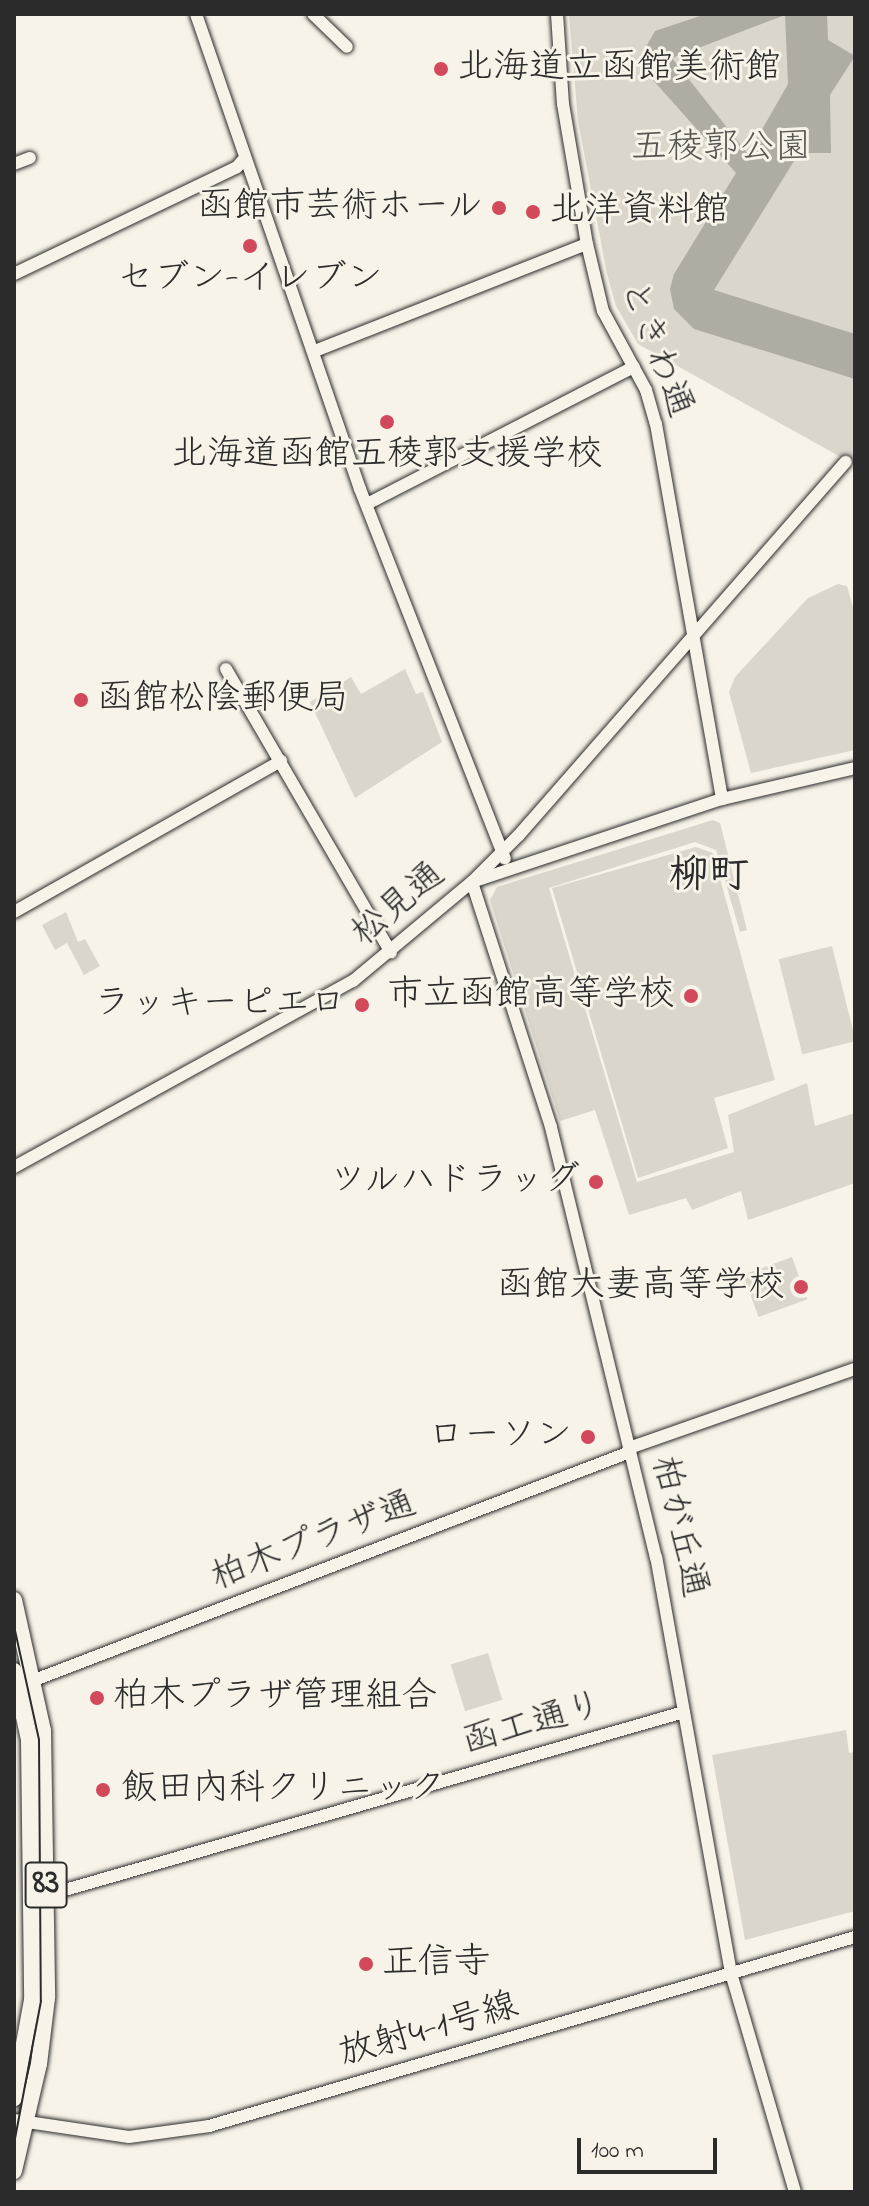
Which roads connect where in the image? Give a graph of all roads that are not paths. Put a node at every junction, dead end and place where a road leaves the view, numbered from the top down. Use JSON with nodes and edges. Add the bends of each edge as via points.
{"nodes":[{"id":1,"x":196,"y":14,"type":"edge"},
{"id":2,"x":313,"y":14,"type":"edge"},
{"id":3,"x":557,"y":14,"type":"edge"},
{"id":4,"x":347,"y":47,"type":"dead end"},
{"id":5,"x":30,"y":158,"type":"dead end"},
{"id":6,"x":244,"y":159,"type":"junction"},
{"id":7,"x":14,"y":164,"type":"edge"},
{"id":8,"x":587,"y":244,"type":"junction"},
{"id":9,"x":14,"y":274,"type":"edge"},
{"id":10,"x":315,"y":351,"type":"junction"},
{"id":11,"x":634,"y":367,"type":"junction"},
{"id":12,"x":846,"y":462,"type":"dead end"},
{"id":13,"x":367,"y":504,"type":"junction"},
{"id":14,"x":693,"y":637,"type":"junction"},
{"id":15,"x":226,"y":669,"type":"dead end"},
{"id":16,"x":281,"y":761,"type":"junction"},
{"id":17,"x":855,"y":768,"type":"edge"},
{"id":18,"x":722,"y":799,"type":"junction"},
{"id":19,"x":502,"y":852,"type":"junction"},
{"id":20,"x":509,"y":869,"type":"junction"},
{"id":21,"x":472,"y":882,"type":"junction"},
{"id":22,"x":14,"y":912,"type":"edge"},
{"id":23,"x":391,"y":953,"type":"junction"},
{"id":24,"x":14,"y":1167,"type":"edge"},
{"id":25,"x":855,"y":1369,"type":"edge"},
{"id":26,"x":630,"y":1450,"type":"junction"},
{"id":27,"x":14,"y":1600,"type":"edge"},
{"id":28,"x":21,"y":1679,"type":"edge"},
{"id":29,"x":684,"y":1712,"type":"junction"},
{"id":30,"x":38,"y":1898,"type":"junction"},
{"id":31,"x":855,"y":1937,"type":"edge"},
{"id":32,"x":731,"y":1973,"type":"junction"},
{"id":33,"x":14,"y":2098,"type":"edge"},
{"id":34,"x":20,"y":2121,"type":"edge"},
{"id":35,"x":14,"y":2171,"type":"edge"},
{"id":36,"x":795,"y":2192,"type":"edge"}],
"edges":[{"from":1,"to":6,"type":"street"},
{"from":2,"to":4,"type":"street"},
{"from":3,"to":8,"type":"street","name":"ときわ通","via":[[563,104]]},
{"from":5,"to":7,"type":"street"},
{"from":6,"to":9,"type":"street","via":[[237,167]]},
{"from":6,"to":10,"type":"street"},
{"from":8,"to":10,"type":"street"},
{"from":8,"to":11,"type":"street","name":"ときわ通","via":[[603,311]]},
{"from":10,"to":13,"type":"street"},
{"from":11,"to":13,"type":"street"},
{"from":11,"to":14,"type":"street","name":"ときわ通","via":[[656,424]]},
{"from":12,"to":14,"type":"street"},
{"from":13,"to":19,"type":"street"},
{"from":14,"to":18,"type":"street","name":"ときわ通"},
{"from":14,"to":19,"type":"street"},
{"from":15,"to":16,"type":"street"},
{"from":16,"to":22,"type":"street"},
{"from":16,"to":23,"type":"street"},
{"from":17,"to":18,"type":"street","name":"松見通"},
{"from":18,"to":20,"type":"street","name":"松見通"},
{"from":19,"to":20,"type":"street"},
{"from":19,"to":21,"type":"street"},
{"from":20,"to":21,"type":"street","name":"松見通"},
{"from":21,"to":23,"type":"street","name":"松見通"},
{"from":21,"to":26,"type":"street","name":"柏が丘通","via":[[551,1127]]},
{"from":23,"to":24,"type":"street","name":"松見通","via":[[353,981]]},
{"from":25,"to":26,"type":"street","name":"柏木プラザ通"},
{"from":26,"to":28,"type":"street","name":"柏木プラザ通"},
{"from":26,"to":29,"type":"street","name":"柏が丘通"},
{"from":27,"to":28,"type":"main road","number":"83"},
{"from":28,"to":30,"type":"main road","number":"83","via":[[44,1743]]},
{"from":29,"to":30,"type":"street","name":"函工通り"},
{"from":29,"to":32,"type":"street","name":"柏が丘通"},
{"from":30,"to":33,"type":"main road","number":"83","via":[[31,2010]]},
{"from":30,"to":34,"type":"main road","number":"83","via":[[46,2023]]},
{"from":31,"to":32,"type":"street","name":"放射4-1号線"},
{"from":32,"to":34,"type":"street","name":"放射4-1号線","via":[[179,2132],[104,2136]]},
{"from":32,"to":36,"type":"street","name":"柏が丘通"},
{"from":34,"to":35,"type":"main road","number":"83"}]}
